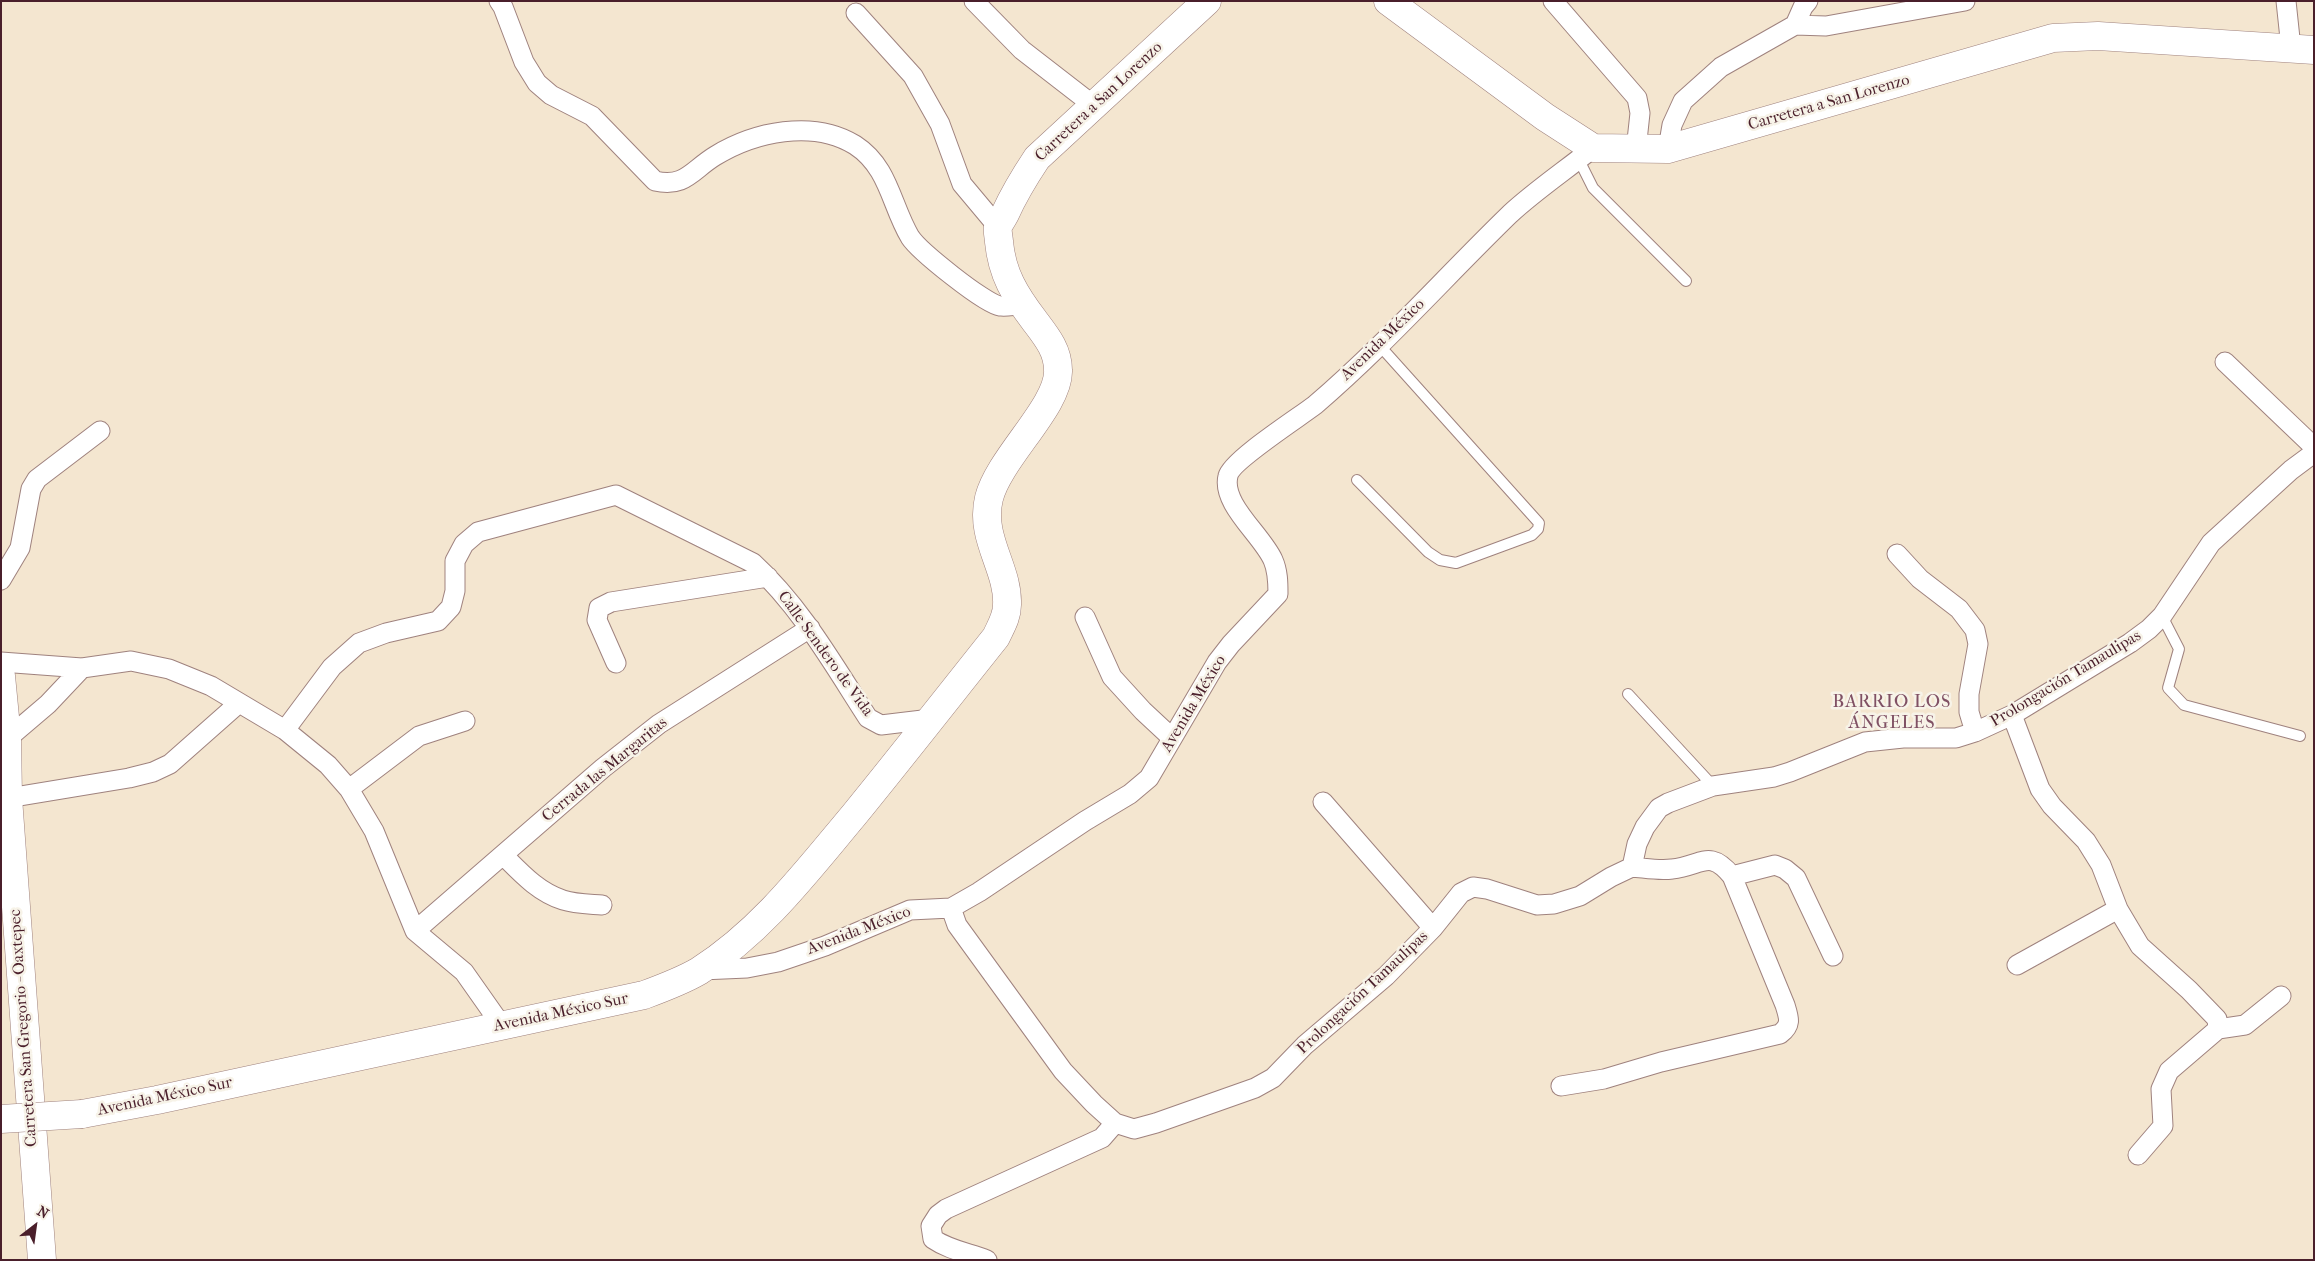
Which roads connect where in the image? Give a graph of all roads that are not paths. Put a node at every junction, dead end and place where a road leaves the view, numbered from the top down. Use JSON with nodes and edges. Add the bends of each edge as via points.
{"nodes":[{"id":1,"x":974,"y":1,"type":"edge"},
{"id":2,"x":1207,"y":1,"type":"edge"},
{"id":3,"x":1388,"y":1,"type":"edge"},
{"id":4,"x":1553,"y":1,"type":"edge"},
{"id":5,"x":1808,"y":1,"type":"edge"},
{"id":6,"x":1965,"y":1,"type":"edge"},
{"id":7,"x":2286,"y":1,"type":"edge"},
{"id":8,"x":504,"y":3,"type":"edge"},
{"id":9,"x":856,"y":13,"type":"dead end"},
{"id":10,"x":1795,"y":25,"type":"junction"},
{"id":11,"x":2302,"y":49,"type":"edge"},
{"id":12,"x":1093,"y":105,"type":"junction"},
{"id":13,"x":1668,"y":148,"type":"junction"},
{"id":14,"x":1636,"y":150,"type":"junction"},
{"id":15,"x":1586,"y":154,"type":"junction"},
{"id":16,"x":998,"y":227,"type":"junction"},
{"id":17,"x":1686,"y":281,"type":"dead end"},
{"id":18,"x":1022,"y":304,"type":"junction"},
{"id":19,"x":1380,"y":346,"type":"junction"},
{"id":20,"x":2225,"y":362,"type":"dead end"},
{"id":21,"x":100,"y":431,"type":"dead end"},
{"id":22,"x":2314,"y":447,"type":"edge"},
{"id":23,"x":2314,"y":454,"type":"edge"},
{"id":24,"x":1357,"y":480,"type":"dead end"},
{"id":25,"x":1897,"y":554,"type":"dead end"},
{"id":26,"x":768,"y":577,"type":"junction"},
{"id":27,"x":1,"y":580,"type":"edge"},
{"id":28,"x":2162,"y":616,"type":"junction"},
{"id":29,"x":1085,"y":617,"type":"dead end"},
{"id":30,"x":810,"y":628,"type":"junction"},
{"id":31,"x":1,"y":662,"type":"edge"},
{"id":32,"x":616,"y":663,"type":"dead end"},
{"id":33,"x":82,"y":668,"type":"junction"},
{"id":34,"x":1,"y":676,"type":"edge"},
{"id":35,"x":1628,"y":694,"type":"dead end"},
{"id":36,"x":239,"y":703,"type":"junction"},
{"id":37,"x":2012,"y":715,"type":"junction"},
{"id":38,"x":931,"y":719,"type":"junction"},
{"id":39,"x":465,"y":721,"type":"dead end"},
{"id":40,"x":285,"y":730,"type":"junction"},
{"id":41,"x":1975,"y":732,"type":"junction"},
{"id":42,"x":2300,"y":736,"type":"dead end"},
{"id":43,"x":1172,"y":738,"type":"junction"},
{"id":44,"x":4,"y":741,"type":"edge"},
{"id":45,"x":1713,"y":786,"type":"junction"},
{"id":46,"x":349,"y":789,"type":"junction"},
{"id":47,"x":8,"y":798,"type":"junction"},
{"id":48,"x":1323,"y":802,"type":"dead end"},
{"id":49,"x":503,"y":855,"type":"junction"},
{"id":50,"x":1632,"y":867,"type":"junction"},
{"id":51,"x":1732,"y":876,"type":"junction"},
{"id":52,"x":602,"y":905,"type":"dead end"},
{"id":53,"x":951,"y":908,"type":"junction"},
{"id":54,"x":2118,"y":909,"type":"junction"},
{"id":55,"x":1433,"y":928,"type":"junction"},
{"id":56,"x":415,"y":931,"type":"junction"},
{"id":57,"x":1833,"y":956,"type":"dead end"},
{"id":58,"x":2017,"y":965,"type":"dead end"},
{"id":59,"x":700,"y":970,"type":"junction"},
{"id":60,"x":2281,"y":996,"type":"dead end"},
{"id":61,"x":2218,"y":1024,"type":"junction"},
{"id":62,"x":502,"y":1026,"type":"junction"},
{"id":63,"x":1561,"y":1086,"type":"dead end"},
{"id":64,"x":1,"y":1119,"type":"edge"},
{"id":65,"x":1115,"y":1123,"type":"junction"},
{"id":66,"x":2138,"y":1155,"type":"dead end"},
{"id":67,"x":42,"y":1260,"type":"edge"},
{"id":68,"x":987,"y":1260,"type":"edge"}],
"edges":[{"from":1,"to":12,"type":"street","via":[[1022,50]]},
{"from":2,"to":12,"type":"street","name":"Carretera a San Lorenzo"},
{"from":3,"to":15,"type":"street","via":[[1546,117]]},
{"from":4,"to":14,"type":"street","via":[[1637,98],[1640,113]]},
{"from":5,"to":10,"type":"street"},
{"from":6,"to":10,"type":"street","via":[[1826,26]]},
{"from":7,"to":11,"type":"street"},
{"from":8,"to":18,"type":"street","via":[[524,62],[537,83],[551,95],[592,116],[655,181],[667,184],[680,182],[713,157],[772,133],[820,132],[841,138],[871,158],[883,174],[903,223],[919,248],[983,298],[999,306]]},
{"from":9,"to":16,"type":"street","via":[[913,76],[940,124],[962,184]]},
{"from":10,"to":13,"type":"street","via":[[1721,67],[1683,101],[1672,125]]},
{"from":11,"to":13,"type":"street","name":"Carretera a San Lorenzo","via":[[2098,36],[2053,38]]},
{"from":12,"to":16,"type":"street","name":"Carretera a San Lorenzo","via":[[1037,158]]},
{"from":13,"to":14,"type":"street","name":"Carretera a San Lorenzo"},
{"from":14,"to":15,"type":"street","name":"Carretera a San Lorenzo"},
{"from":15,"to":17,"type":"lane","via":[[1593,188]]},
{"from":15,"to":19,"type":"street","name":"Avenida México","via":[[1512,213]]},
{"from":16,"to":18,"type":"street","via":[[1001,261]]},
{"from":18,"to":38,"type":"street","via":[[1055,350],[1059,371],[1057,384],[999,472],[989,497],[988,529],[1007,591],[1005,619],[996,637]]},
{"from":19,"to":24,"type":"lane","via":[[1539,523],[1538,529],[1532,535],[1456,563],[1440,560],[1428,552]]},
{"from":19,"to":43,"type":"street","name":"Avenida México","via":[[1315,404],[1240,459],[1228,474],[1226,488],[1233,505],[1274,562],[1278,594],[1230,644]]},
{"from":20,"to":22,"type":"street"},
{"from":21,"to":27,"type":"street","via":[[36,480],[31,489],[20,548]]},
{"from":23,"to":28,"type":"street","name":"Prolongación Tamaulipas","via":[[2291,470],[2211,543]]},
{"from":25,"to":41,"type":"street","via":[[1920,579],[1959,609],[1975,630],[1978,644],[1969,694]]},
{"from":26,"to":30,"type":"street","name":"Calle Sendero de Vida"},
{"from":26,"to":32,"type":"street","via":[[612,602],[598,608],[597,620]]},
{"from":26,"to":40,"type":"street","name":"Calle Sendero de Vida","via":[[753,563],[616,495],[478,532],[464,544],[456,561],[451,607],[438,621],[359,643],[332,667]]},
{"from":28,"to":37,"type":"street","name":"Prolongación Tamaulipas","via":[[2130,643]]},
{"from":28,"to":42,"type":"lane","via":[[2179,649],[2168,688],[2184,705]]},
{"from":29,"to":43,"type":"street","via":[[1112,677]]},
{"from":30,"to":38,"type":"street","name":"Calle Sendero de Vida","via":[[868,718],[881,725]]},
{"from":30,"to":49,"type":"street","name":"Cerrada las Margaritas","via":[[659,724]]},
{"from":31,"to":33,"type":"street"},
{"from":33,"to":36,"type":"street","via":[[132,661],[160,667],[211,686]]},
{"from":33,"to":44,"type":"street","via":[[48,704]]},
{"from":34,"to":44,"type":"street","name":"Carretera San Gregorio - Oaxtepec"},
{"from":35,"to":45,"type":"lane"},
{"from":36,"to":40,"type":"street"},
{"from":36,"to":47,"type":"street","via":[[170,764],[153,772]]},
{"from":37,"to":41,"type":"street","name":"Prolongación Tamaulipas"},
{"from":37,"to":54,"type":"street","via":[[2040,789],[2086,841],[2101,865]]},
{"from":38,"to":59,"type":"street","name":"Avenida México Sur","via":[[766,918]]},
{"from":39,"to":46,"type":"street","via":[[418,736]]},
{"from":40,"to":46,"type":"street","via":[[328,764]]},
{"from":41,"to":45,"type":"street","name":"Prolongación Tamaulipas","via":[[1956,738],[1865,742],[1774,777]]},
{"from":43,"to":53,"type":"street","name":"Avenida México","via":[[1149,778],[1130,794]]},
{"from":44,"to":47,"type":"street","name":"Carretera San Gregorio - Oaxtepec"},
{"from":45,"to":50,"type":"street","name":"Prolongación Tamaulipas","via":[[1659,808],[1637,844]]},
{"from":46,"to":56,"type":"street","via":[[374,831]]},
{"from":47,"to":67,"type":"street","name":"Carretera San Gregorio - Oaxtepec"},
{"from":48,"to":55,"type":"street"},
{"from":49,"to":52,"type":"street","via":[[546,893],[564,901]]},
{"from":49,"to":56,"type":"street","name":"Cerrada las Margaritas"},
{"from":50,"to":51,"type":"street","via":[[1672,870],[1710,860],[1721,863]]},
{"from":50,"to":55,"type":"street","name":"Prolongación Tamaulipas","via":[[1580,896],[1554,904],[1537,905],[1473,888],[1462,893]]},
{"from":51,"to":57,"type":"street","via":[[1775,865],[1785,869],[1796,878]]},
{"from":51,"to":63,"type":"street","via":[[1785,1005],[1790,1022],[1787,1029],[1780,1034]]},
{"from":53,"to":59,"type":"street","name":"Avenida México","via":[[910,910],[778,962],[747,968]]},
{"from":53,"to":65,"type":"street","via":[[957,925],[1063,1071]]},
{"from":54,"to":58,"type":"street"},
{"from":54,"to":61,"type":"street","via":[[2140,946],[2189,990]]},
{"from":55,"to":65,"type":"street","name":"Prolongación Tamaulipas","via":[[1386,976],[1305,1045],[1273,1078],[1255,1088],[1156,1124],[1134,1128]]},
{"from":56,"to":62,"type":"street","via":[[464,972]]},
{"from":59,"to":62,"type":"street","name":"Avenida México Sur","via":[[644,995]]},
{"from":60,"to":61,"type":"street","via":[[2245,1026]]},
{"from":61,"to":66,"type":"street","via":[[2169,1071],[2161,1089],[2162,1126]]},
{"from":62,"to":64,"type":"street","name":"Avenida México Sur","bridge":true,"via":[[82,1114]]},
{"from":65,"to":68,"type":"street","via":[[1102,1138],[938,1215],[931,1226],[933,1239],[944,1246]]}]}
